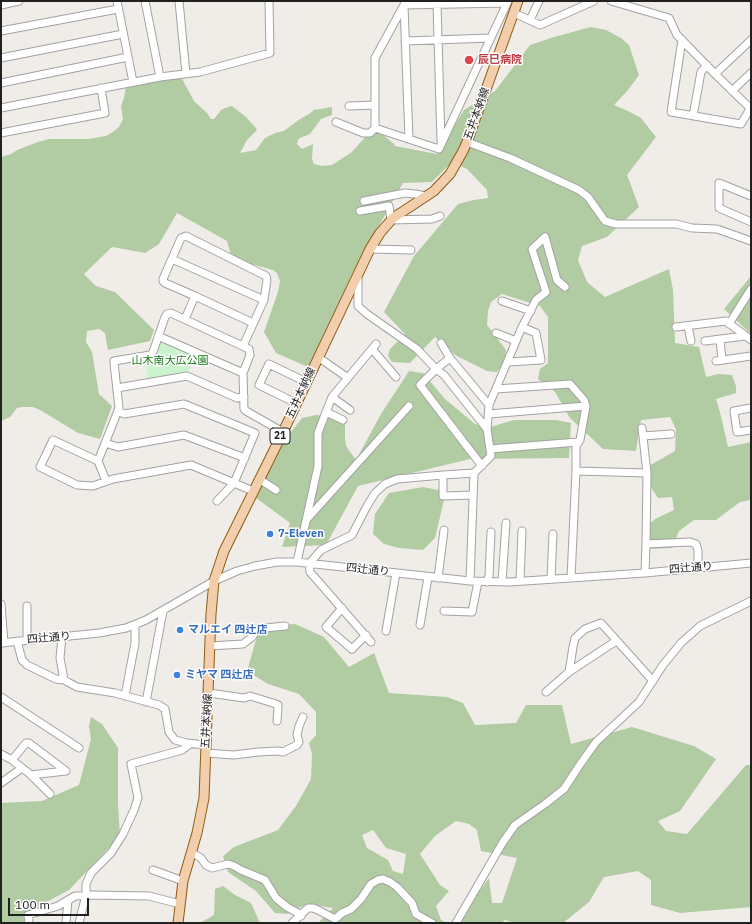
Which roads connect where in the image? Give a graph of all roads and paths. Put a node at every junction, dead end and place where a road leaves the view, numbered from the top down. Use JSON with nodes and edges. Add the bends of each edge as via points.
{"nodes":[{"id":1,"x":19,"y":1,"type":"edge"},
{"id":2,"x":145,"y":1,"type":"edge"},
{"id":3,"x":180,"y":1,"type":"edge"},
{"id":4,"x":269,"y":1,"type":"edge"},
{"id":5,"x":518,"y":1,"type":"edge"},
{"id":6,"x":538,"y":1,"type":"edge"},
{"id":7,"x":575,"y":1,"type":"edge"},
{"id":8,"x":594,"y":1,"type":"edge"},
{"id":9,"x":611,"y":1,"type":"edge"},
{"id":10,"x":508,"y":2,"type":"edge"},
{"id":11,"x":118,"y":3,"type":"edge"},
{"id":12,"x":404,"y":3,"type":"edge"},
{"id":13,"x":429,"y":3,"type":"edge"},
{"id":14,"x":437,"y":4,"type":"junction"},
{"id":15,"x":1,"y":5,"type":"edge"},
{"id":16,"x":585,"y":5,"type":"junction"},
{"id":17,"x":514,"y":13,"type":"junction"},
{"id":18,"x":530,"y":20,"type":"junction"},
{"id":19,"x":1,"y":31,"type":"edge"},
{"id":20,"x":123,"y":34,"type":"junction"},
{"id":21,"x":491,"y":38,"type":"junction"},
{"id":22,"x":438,"y":40,"type":"junction"},
{"id":23,"x":682,"y":40,"type":"junction"},
{"id":24,"x":751,"y":40,"type":"edge"},
{"id":25,"x":405,"y":41,"type":"junction"},
{"id":26,"x":128,"y":57,"type":"junction"},
{"id":27,"x":1,"y":58,"type":"edge"},
{"id":28,"x":707,"y":66,"type":"junction"},
{"id":29,"x":751,"y":73,"type":"edge"},
{"id":30,"x":186,"y":74,"type":"junction"},
{"id":31,"x":715,"y":74,"type":"junction"},
{"id":32,"x":160,"y":77,"type":"junction"},
{"id":33,"x":133,"y":82,"type":"junction"},
{"id":34,"x":1,"y":84,"type":"edge"},
{"id":35,"x":101,"y":88,"type":"junction"},
{"id":36,"x":732,"y":90,"type":"junction"},
{"id":37,"x":375,"y":105,"type":"junction"},
{"id":38,"x":349,"y":106,"type":"dead end"},
{"id":39,"x":1,"y":108,"type":"edge"},
{"id":40,"x":751,"y":108,"type":"edge"},
{"id":41,"x":693,"y":116,"type":"junction"},
{"id":42,"x":336,"y":122,"type":"dead end"},
{"id":43,"x":376,"y":128,"type":"junction"},
{"id":44,"x":1,"y":133,"type":"edge"},
{"id":45,"x":409,"y":139,"type":"junction"},
{"id":46,"x":467,"y":142,"type":"junction"},
{"id":47,"x":441,"y":144,"type":"junction"},
{"id":48,"x":426,"y":196,"type":"junction"},
{"id":49,"x":751,"y":196,"type":"edge"},
{"id":50,"x":364,"y":201,"type":"dead end"},
{"id":51,"x":360,"y":211,"type":"dead end"},
{"id":52,"x":440,"y":216,"type":"dead end"},
{"id":53,"x":391,"y":220,"type":"junction"},
{"id":54,"x":751,"y":222,"type":"edge"},
{"id":55,"x":751,"y":241,"type":"edge"},
{"id":56,"x":370,"y":250,"type":"junction"},
{"id":57,"x":411,"y":250,"type":"dead end"},
{"id":58,"x":172,"y":259,"type":"junction"},
{"id":59,"x":358,"y":274,"type":"junction"},
{"id":60,"x":565,"y":287,"type":"dead end"},
{"id":61,"x":751,"y":289,"type":"edge"},
{"id":62,"x":194,"y":296,"type":"junction"},
{"id":63,"x":264,"y":300,"type":"junction"},
{"id":64,"x":502,"y":301,"type":"dead end"},
{"id":65,"x":531,"y":311,"type":"junction"},
{"id":66,"x":185,"y":320,"type":"junction"},
{"id":67,"x":726,"y":321,"type":"junction"},
{"id":68,"x":254,"y":323,"type":"junction"},
{"id":69,"x":688,"y":326,"type":"junction"},
{"id":70,"x":522,"y":327,"type":"junction"},
{"id":71,"x":676,"y":327,"type":"dead end"},
{"id":72,"x":496,"y":333,"type":"dead end"},
{"id":73,"x":158,"y":336,"type":"junction"},
{"id":74,"x":748,"y":338,"type":"edge"},
{"id":75,"x":720,"y":339,"type":"junction"},
{"id":76,"x":516,"y":341,"type":"junction"},
{"id":77,"x":691,"y":341,"type":"dead end"},
{"id":78,"x":705,"y":341,"type":"dead end"},
{"id":79,"x":441,"y":343,"type":"dead end"},
{"id":80,"x":244,"y":346,"type":"junction"},
{"id":81,"x":751,"y":356,"type":"edge"},
{"id":82,"x":318,"y":357,"type":"junction"},
{"id":83,"x":450,"y":358,"type":"junction"},
{"id":84,"x":508,"y":362,"type":"junction"},
{"id":85,"x":436,"y":369,"type":"junction"},
{"id":86,"x":243,"y":373,"type":"junction"},
{"id":87,"x":396,"y":377,"type":"dead end"},
{"id":88,"x":348,"y":378,"type":"junction"},
{"id":89,"x":306,"y":382,"type":"junction"},
{"id":90,"x":117,"y":388,"type":"junction"},
{"id":91,"x":496,"y":389,"type":"junction"},
{"id":92,"x":244,"y":397,"type":"junction"},
{"id":93,"x":332,"y":397,"type":"junction"},
{"id":94,"x":296,"y":404,"type":"junction"},
{"id":95,"x":490,"y":405,"type":"junction"},
{"id":96,"x":409,"y":406,"type":"dead end"},
{"id":97,"x":586,"y":406,"type":"junction"},
{"id":98,"x":751,"y":408,"type":"edge"},
{"id":99,"x":350,"y":410,"type":"dead end"},
{"id":100,"x":118,"y":411,"type":"junction"},
{"id":101,"x":326,"y":412,"type":"junction"},
{"id":102,"x":489,"y":414,"type":"junction"},
{"id":103,"x":343,"y":420,"type":"dead end"},
{"id":104,"x":642,"y":428,"type":"dead end"},
{"id":105,"x":487,"y":429,"type":"junction"},
{"id":106,"x":751,"y":430,"type":"edge"},
{"id":107,"x":283,"y":432,"type":"junction"},
{"id":108,"x":671,"y":434,"type":"dead end"},
{"id":109,"x":643,"y":436,"type":"junction"},
{"id":110,"x":578,"y":442,"type":"junction"},
{"id":111,"x":106,"y":443,"type":"junction"},
{"id":112,"x":490,"y":449,"type":"junction"},
{"id":113,"x":245,"y":458,"type":"junction"},
{"id":114,"x":98,"y":461,"type":"junction"},
{"id":115,"x":482,"y":466,"type":"junction"},
{"id":116,"x":576,"y":471,"type":"junction"},
{"id":117,"x":474,"y":473,"type":"junction"},
{"id":118,"x":647,"y":473,"type":"junction"},
{"id":119,"x":443,"y":475,"type":"junction"},
{"id":120,"x":259,"y":479,"type":"junction"},
{"id":121,"x":106,"y":481,"type":"junction"},
{"id":122,"x":234,"y":483,"type":"junction"},
{"id":123,"x":276,"y":490,"type":"dead end"},
{"id":124,"x":253,"y":491,"type":"junction"},
{"id":125,"x":473,"y":495,"type":"junction"},
{"id":126,"x":216,"y":501,"type":"dead end"},
{"id":127,"x":306,"y":520,"type":"junction"},
{"id":128,"x":506,"y":523,"type":"dead end"},
{"id":129,"x":444,"y":530,"type":"dead end"},
{"id":130,"x":522,"y":531,"type":"dead end"},
{"id":131,"x":491,"y":532,"type":"dead end"},
{"id":132,"x":553,"y":534,"type":"dead end"},
{"id":133,"x":646,"y":544,"type":"junction"},
{"id":134,"x":298,"y":562,"type":"junction"},
{"id":135,"x":751,"y":563,"type":"edge"},
{"id":136,"x":309,"y":564,"type":"junction"},
{"id":137,"x":698,"y":568,"type":"junction"},
{"id":138,"x":396,"y":573,"type":"junction"},
{"id":139,"x":644,"y":573,"type":"junction"},
{"id":140,"x":428,"y":577,"type":"junction"},
{"id":141,"x":438,"y":578,"type":"junction"},
{"id":142,"x":571,"y":578,"type":"junction"},
{"id":143,"x":550,"y":579,"type":"junction"},
{"id":144,"x":214,"y":581,"type":"junction"},
{"id":145,"x":474,"y":581,"type":"junction"},
{"id":146,"x":520,"y":581,"type":"junction"},
{"id":147,"x":488,"y":582,"type":"junction"},
{"id":148,"x":502,"y":582,"type":"junction"},
{"id":149,"x":751,"y":601,"type":"edge"},
{"id":150,"x":1,"y":604,"type":"edge"},
{"id":151,"x":26,"y":606,"type":"dead end"},
{"id":152,"x":342,"y":608,"type":"junction"},
{"id":153,"x":163,"y":611,"type":"junction"},
{"id":154,"x":444,"y":611,"type":"dead end"},
{"id":155,"x":135,"y":625,"type":"junction"},
{"id":156,"x":420,"y":625,"type":"dead end"},
{"id":157,"x":286,"y":626,"type":"dead end"},
{"id":158,"x":386,"y":631,"type":"dead end"},
{"id":159,"x":366,"y":636,"type":"junction"},
{"id":160,"x":62,"y":638,"type":"junction"},
{"id":161,"x":27,"y":640,"type":"junction"},
{"id":162,"x":17,"y":641,"type":"junction"},
{"id":163,"x":616,"y":641,"type":"junction"},
{"id":164,"x":371,"y":642,"type":"dead end"},
{"id":165,"x":2,"y":643,"type":"edge"},
{"id":166,"x":210,"y":646,"type":"junction"},
{"id":167,"x":569,"y":672,"type":"junction"},
{"id":168,"x":64,"y":680,"type":"junction"},
{"id":169,"x":653,"y":681,"type":"junction"},
{"id":170,"x":546,"y":692,"type":"dead end"},
{"id":171,"x":208,"y":693,"type":"junction"},
{"id":172,"x":1,"y":696,"type":"edge"},
{"id":173,"x":125,"y":696,"type":"junction"},
{"id":174,"x":146,"y":702,"type":"junction"},
{"id":175,"x":303,"y":717,"type":"dead end"},
{"id":176,"x":277,"y":721,"type":"dead end"},
{"id":177,"x":190,"y":744,"type":"junction"},
{"id":178,"x":78,"y":748,"type":"dead end"},
{"id":179,"x":206,"y":749,"type":"junction"},
{"id":180,"x":1,"y":754,"type":"edge"},
{"id":181,"x":12,"y":760,"type":"junction"},
{"id":182,"x":22,"y":768,"type":"junction"},
{"id":183,"x":31,"y":775,"type":"junction"},
{"id":184,"x":1,"y":783,"type":"edge"},
{"id":185,"x":50,"y":794,"type":"dead end"},
{"id":186,"x":191,"y":852,"type":"junction"},
{"id":187,"x":153,"y":870,"type":"dead end"},
{"id":188,"x":183,"y":881,"type":"junction"},
{"id":189,"x":86,"y":895,"type":"junction"},
{"id":190,"x":68,"y":900,"type":"junction"},
{"id":191,"x":180,"y":904,"type":"junction"},
{"id":192,"x":301,"y":916,"type":"junction"},
{"id":193,"x":29,"y":923,"type":"edge"},
{"id":194,"x":66,"y":923,"type":"edge"},
{"id":195,"x":79,"y":923,"type":"edge"},
{"id":196,"x":178,"y":923,"type":"edge"},
{"id":197,"x":292,"y":923,"type":"edge"},
{"id":198,"x":432,"y":923,"type":"edge"},
{"id":199,"x":456,"y":923,"type":"edge"}],
"edges":[{"from":1,"to":15,"type":"street"},
{"from":2,"to":32,"type":"street"},
{"from":3,"to":30,"type":"street"},
{"from":4,"to":30,"type":"street","via":[[270,53]]},
{"from":5,"to":17,"type":"main road","name":"五井本納線","number":"21"},
{"from":6,"to":18,"type":"street"},
{"from":7,"to":16,"type":"street"},
{"from":8,"to":16,"type":"street"},
{"from":9,"to":23,"type":"street","via":[[669,18]]},
{"from":10,"to":14,"type":"street"},
{"from":10,"to":21,"type":"street"},
{"from":11,"to":19,"type":"street"},
{"from":11,"to":20,"type":"street"},
{"from":12,"to":13,"type":"street"},
{"from":12,"to":25,"type":"street"},
{"from":12,"to":37,"type":"street","via":[[375,58]]},
{"from":13,"to":14,"type":"street"},
{"from":14,"to":22,"type":"street"},
{"from":16,"to":18,"type":"street","via":[[540,24]]},
{"from":17,"to":18,"type":"street"},
{"from":17,"to":46,"type":"main road","name":"五井本納線","number":"21"},
{"from":20,"to":26,"type":"street"},
{"from":20,"to":27,"type":"street"},
{"from":21,"to":22,"type":"street"},
{"from":21,"to":47,"type":"street"},
{"from":22,"to":25,"type":"street"},
{"from":22,"to":47,"type":"street"},
{"from":23,"to":28,"type":"street"},
{"from":23,"to":41,"type":"street","via":[[671,112]]},
{"from":24,"to":31,"type":"street"},
{"from":25,"to":45,"type":"street"},
{"from":26,"to":33,"type":"street"},
{"from":26,"to":34,"type":"street"},
{"from":28,"to":31,"type":"street"},
{"from":28,"to":41,"type":"street","via":[[701,72]]},
{"from":29,"to":36,"type":"street"},
{"from":30,"to":32,"type":"street"},
{"from":31,"to":36,"type":"street"},
{"from":32,"to":33,"type":"street"},
{"from":33,"to":35,"type":"street"},
{"from":35,"to":39,"type":"street"},
{"from":35,"to":44,"type":"street","via":[[105,113]]},
{"from":36,"to":40,"type":"street"},
{"from":37,"to":38,"type":"street"},
{"from":37,"to":43,"type":"street"},
{"from":40,"to":41,"type":"street","via":[[741,124]]},
{"from":42,"to":43,"type":"street","via":[[363,133],[370,134]]},
{"from":43,"to":45,"type":"street"},
{"from":45,"to":47,"type":"street","via":[[439,149]]},
{"from":46,"to":48,"type":"main road","name":"五井本納線","number":"21","via":[[450,174]]},
{"from":46,"to":55,"type":"street","via":[[510,158],[579,190],[588,197],[605,220],[616,224],[676,224],[692,228],[717,228]]},
{"from":48,"to":50,"type":"street","via":[[405,193]]},
{"from":48,"to":53,"type":"main road","name":"五井本納線","number":"21"},
{"from":49,"to":54,"type":"street","via":[[720,182],[719,208]]},
{"from":51,"to":53,"type":"street","via":[[389,206]]},
{"from":52,"to":53,"type":"street","via":[[432,219]]},
{"from":53,"to":56,"type":"main road","name":"五井本納線","number":"21"},
{"from":56,"to":57,"type":"street"},
{"from":56,"to":59,"type":"main road","name":"五井本納線","number":"21"},
{"from":58,"to":62,"type":"street","via":[[163,281]]},
{"from":58,"to":63,"type":"street"},
{"from":58,"to":63,"type":"street","via":[[181,238],[186,236],[266,276]]},
{"from":59,"to":82,"type":"main road","name":"五井本納線","number":"21"},
{"from":59,"to":85,"type":"street","via":[[358,306],[405,339]]},
{"from":60,"to":65,"type":"street","via":[[557,280],[545,237],[532,249],[546,292],[536,300]]},
{"from":61,"to":67,"type":"street"},
{"from":62,"to":66,"type":"street"},
{"from":62,"to":68,"type":"street"},
{"from":63,"to":68,"type":"street"},
{"from":64,"to":65,"type":"street"},
{"from":65,"to":70,"type":"street"},
{"from":66,"to":73,"type":"street","via":[[167,314],[164,316]]},
{"from":66,"to":80,"type":"street"},
{"from":67,"to":69,"type":"street"},
{"from":67,"to":74,"type":"street"},
{"from":68,"to":80,"type":"street"},
{"from":69,"to":71,"type":"street"},
{"from":69,"to":77,"type":"street"},
{"from":70,"to":76,"type":"street"},
{"from":70,"to":84,"type":"street","via":[[536,333],[541,360]]},
{"from":72,"to":76,"type":"street"},
{"from":73,"to":86,"type":"street"},
{"from":73,"to":90,"type":"street","via":[[150,355],[114,361]]},
{"from":74,"to":75,"type":"street"},
{"from":75,"to":78,"type":"street"},
{"from":75,"to":81,"type":"street","via":[[719,361]]},
{"from":76,"to":84,"type":"street"},
{"from":79,"to":83,"type":"street"},
{"from":80,"to":86,"type":"street","via":[[249,349],[250,355]]},
{"from":82,"to":88,"type":"street"},
{"from":82,"to":89,"type":"main road","name":"五井本納線","number":"21"},
{"from":83,"to":85,"type":"street"},
{"from":83,"to":95,"type":"street"},
{"from":84,"to":91,"type":"street"},
{"from":85,"to":105,"type":"street","via":[[444,375]]},
{"from":85,"to":115,"type":"street","via":[[420,385]]},
{"from":86,"to":92,"type":"street"},
{"from":87,"to":88,"type":"street","via":[[374,346]]},
{"from":88,"to":93,"type":"street"},
{"from":89,"to":94,"type":"main road","name":"五井本納線","number":"21"},
{"from":89,"to":94,"type":"street","via":[[269,364],[259,385]]},
{"from":90,"to":92,"type":"street","via":[[187,376],[237,398]]},
{"from":90,"to":100,"type":"street"},
{"from":91,"to":95,"type":"street"},
{"from":91,"to":97,"type":"street","via":[[570,384]]},
{"from":92,"to":107,"type":"street","via":[[246,412]]},
{"from":93,"to":99,"type":"street"},
{"from":93,"to":101,"type":"street"},
{"from":94,"to":107,"type":"main road","name":"五井本納線","number":"21"},
{"from":95,"to":102,"type":"street"},
{"from":96,"to":127,"type":"street"},
{"from":97,"to":102,"type":"street"},
{"from":97,"to":110,"type":"street"},
{"from":98,"to":106,"type":"street","via":[[734,410],[737,432]]},
{"from":100,"to":111,"type":"street"},
{"from":100,"to":113,"type":"street","via":[[124,414],[184,404],[255,433]]},
{"from":101,"to":103,"type":"street"},
{"from":101,"to":127,"type":"street","via":[[318,433],[318,466]]},
{"from":102,"to":105,"type":"street"},
{"from":104,"to":109,"type":"street"},
{"from":105,"to":112,"type":"street"},
{"from":107,"to":120,"type":"main road","name":"五井本納線","number":"21"},
{"from":108,"to":109,"type":"street"},
{"from":109,"to":118,"type":"street"},
{"from":110,"to":112,"type":"street"},
{"from":110,"to":116,"type":"street"},
{"from":111,"to":113,"type":"street","via":[[118,447],[184,435]]},
{"from":111,"to":114,"type":"street"},
{"from":112,"to":115,"type":"street","via":[[491,456]]},
{"from":113,"to":122,"type":"street"},
{"from":114,"to":121,"type":"street"},
{"from":114,"to":121,"type":"street","via":[[53,440],[40,467],[77,485],[93,486]]},
{"from":115,"to":117,"type":"street"},
{"from":116,"to":118,"type":"street"},
{"from":116,"to":142,"type":"street"},
{"from":117,"to":119,"type":"street"},
{"from":117,"to":125,"type":"street"},
{"from":118,"to":133,"type":"street"},
{"from":119,"to":125,"type":"street","via":[[443,496]]},
{"from":119,"to":136,"type":"street","via":[[397,479],[385,484],[375,493],[352,535],[321,550]]},
{"from":120,"to":123,"type":"street"},
{"from":120,"to":124,"type":"main road","name":"五井本納線","number":"21"},
{"from":121,"to":122,"type":"street","via":[[191,465]]},
{"from":122,"to":124,"type":"street"},
{"from":122,"to":126,"type":"street"},
{"from":124,"to":144,"type":"main road","name":"五井本納線","number":"21","via":[[224,551]]},
{"from":125,"to":145,"type":"street"},
{"from":127,"to":134,"type":"street"},
{"from":128,"to":148,"type":"street"},
{"from":129,"to":141,"type":"street"},
{"from":130,"to":146,"type":"street"},
{"from":131,"to":147,"type":"street"},
{"from":132,"to":143,"type":"street"},
{"from":133,"to":137,"type":"street","via":[[696,544]]},
{"from":133,"to":139,"type":"street"},
{"from":134,"to":136,"type":"street","name":"四辻通り"},
{"from":134,"to":144,"type":"street","name":"四辻通り","via":[[255,566]]},
{"from":135,"to":137,"type":"street","name":"四辻通り"},
{"from":136,"to":138,"type":"street","name":"四辻通り"},
{"from":136,"to":152,"type":"street","via":[[310,572]]},
{"from":137,"to":139,"type":"street","name":"四辻通り"},
{"from":138,"to":140,"type":"street","name":"四辻通り"},
{"from":138,"to":158,"type":"street"},
{"from":139,"to":142,"type":"street","name":"四辻通り"},
{"from":140,"to":141,"type":"street","name":"四辻通り"},
{"from":140,"to":156,"type":"street"},
{"from":141,"to":145,"type":"street","name":"四辻通り"},
{"from":142,"to":143,"type":"street","name":"四辻通り"},
{"from":143,"to":146,"type":"street","name":"四辻通り"},
{"from":144,"to":153,"type":"street","name":"四辻通り"},
{"from":144,"to":166,"type":"main road","name":"五井本納線","number":"21"},
{"from":145,"to":147,"type":"street","name":"四辻通り"},
{"from":145,"to":154,"type":"street","via":[[472,612]]},
{"from":146,"to":148,"type":"street","name":"四辻通り"},
{"from":147,"to":148,"type":"street","name":"四辻通り"},
{"from":149,"to":169,"type":"street","via":[[700,626],[681,643]]},
{"from":150,"to":165,"type":"street"},
{"from":151,"to":161,"type":"street"},
{"from":152,"to":159,"type":"street"},
{"from":152,"to":159,"type":"street","via":[[326,627],[352,649]]},
{"from":153,"to":155,"type":"street","name":"四辻通り"},
{"from":153,"to":174,"type":"street"},
{"from":155,"to":160,"type":"street","name":"四辻通り"},
{"from":155,"to":173,"type":"street","via":[[135,643]]},
{"from":157,"to":166,"type":"street","via":[[257,630],[252,638],[243,644]]},
{"from":159,"to":164,"type":"street"},
{"from":160,"to":161,"type":"street","name":"四辻通り"},
{"from":160,"to":168,"type":"street","via":[[60,658]]},
{"from":161,"to":162,"type":"street","name":"四辻通り"},
{"from":162,"to":165,"type":"street","name":"四辻通り"},
{"from":162,"to":168,"type":"street","via":[[22,660],[27,665],[56,679]]},
{"from":163,"to":167,"type":"street"},
{"from":163,"to":167,"type":"street","via":[[601,623],[585,629],[575,638]]},
{"from":163,"to":169,"type":"street"},
{"from":166,"to":171,"type":"main road","name":"五井本納線","number":"21"},
{"from":167,"to":170,"type":"street"},
{"from":168,"to":173,"type":"street","via":[[76,687]]},
{"from":169,"to":199,"type":"street","via":[[639,702],[596,742],[564,789],[515,825]]},
{"from":171,"to":176,"type":"street","via":[[244,698],[250,696],[278,705]]},
{"from":171,"to":179,"type":"main road","name":"五井本納線","number":"21"},
{"from":172,"to":178,"type":"street"},
{"from":173,"to":174,"type":"street"},
{"from":174,"to":177,"type":"street","via":[[165,709],[169,732],[175,740]]},
{"from":175,"to":179,"type":"street","via":[[297,736],[298,745],[283,752],[234,755]]},
{"from":177,"to":179,"type":"street"},
{"from":177,"to":189,"type":"street","via":[[182,750],[132,764],[138,798],[134,810],[111,853],[91,872],[86,884]]},
{"from":179,"to":186,"type":"main road","name":"五井本納線","number":"21","via":[[204,798]]},
{"from":180,"to":181,"type":"street"},
{"from":181,"to":182,"type":"street"},
{"from":181,"to":183,"type":"street","via":[[26,743],[66,770]]},
{"from":182,"to":183,"type":"street"},
{"from":182,"to":184,"type":"street"},
{"from":183,"to":185,"type":"street"},
{"from":186,"to":188,"type":"main road","name":"五井本納線","number":"21"},
{"from":186,"to":192,"type":"street","via":[[212,868],[228,864],[265,880],[276,898]]},
{"from":187,"to":188,"type":"street"},
{"from":188,"to":191,"type":"main road","name":"五井本納線","number":"21"},
{"from":189,"to":190,"type":"street"},
{"from":189,"to":191,"type":"street","via":[[149,896]]},
{"from":189,"to":195,"type":"street"},
{"from":190,"to":193,"type":"street","via":[[58,906],[28,915]]},
{"from":190,"to":194,"type":"street"},
{"from":191,"to":196,"type":"main road","name":"五井本納線","number":"21"},
{"from":192,"to":197,"type":"street"},
{"from":192,"to":198,"type":"street","via":[[308,908],[314,908],[335,918],[351,909],[371,884],[383,879],[398,887],[412,903],[416,914]]}]}
